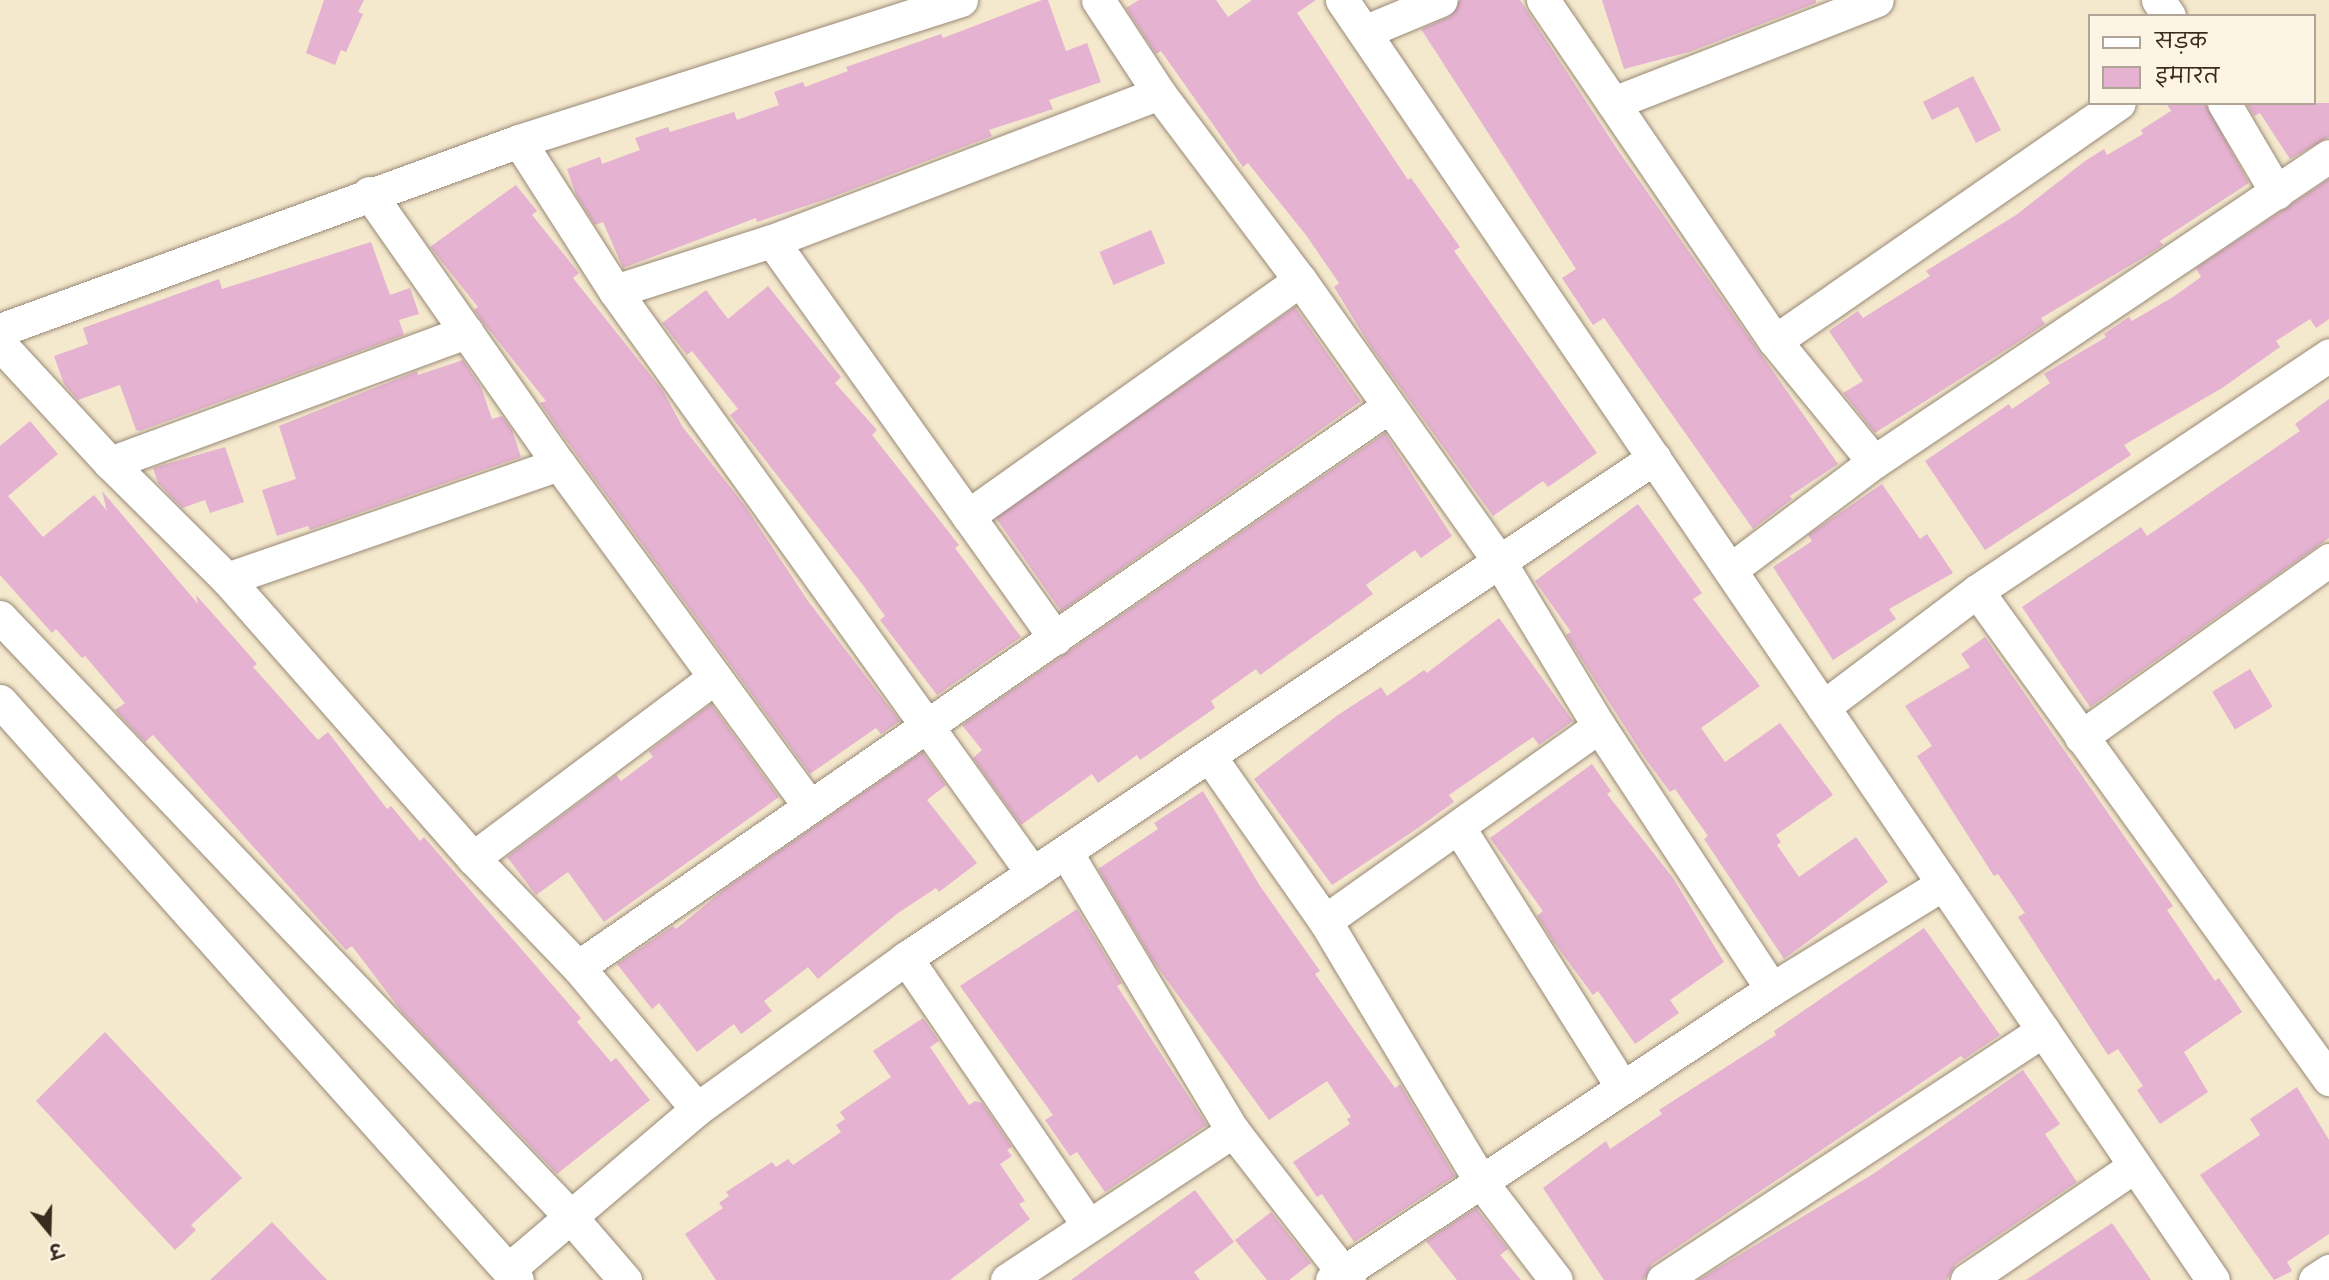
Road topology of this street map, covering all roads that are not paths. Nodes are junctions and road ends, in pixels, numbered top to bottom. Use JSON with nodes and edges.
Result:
{"nodes":[{"id":1,"x":961,"y":0,"type":"edge"},
{"id":2,"x":1098,"y":0,"type":"edge"},
{"id":3,"x":1342,"y":0,"type":"edge"},
{"id":4,"x":1441,"y":0,"type":"edge"},
{"id":5,"x":1543,"y":0,"type":"edge"},
{"id":6,"x":1877,"y":0,"type":"edge"},
{"id":7,"x":1364,"y":32,"type":"junction"},
{"id":8,"x":1159,"y":93,"type":"junction"},
{"id":9,"x":1613,"y":103,"type":"junction"},
{"id":10,"x":2116,"y":105,"type":"edge"},
{"id":11,"x":2225,"y":105,"type":"edge"},
{"id":12,"x":519,"y":141,"type":"junction"},
{"id":13,"x":2329,"y":156,"type":"edge"},
{"id":14,"x":369,"y":193,"type":"junction"},
{"id":15,"x":2277,"y":193,"type":"junction"},
{"id":16,"x":772,"y":241,"type":"junction"},
{"id":17,"x":1300,"y":280,"type":"junction"},
{"id":18,"x":615,"y":291,"type":"junction"},
{"id":19,"x":0,"y":330,"type":"edge"},
{"id":20,"x":467,"y":332,"type":"junction"},
{"id":21,"x":1775,"y":341,"type":"junction"},
{"id":22,"x":0,"y":344,"type":"edge"},
{"id":23,"x":2329,"y":355,"type":"edge"},
{"id":24,"x":1388,"y":407,"type":"junction"},
{"id":25,"x":1654,"y":458,"type":"junction"},
{"id":26,"x":1874,"y":462,"type":"junction"},
{"id":27,"x":110,"y":463,"type":"junction"},
{"id":28,"x":559,"y":464,"type":"junction"},
{"id":29,"x":968,"y":516,"type":"junction"},
{"id":30,"x":2329,"y":560,"type":"edge"},
{"id":31,"x":1499,"y":561,"type":"junction"},
{"id":32,"x":1730,"y":570,"type":"junction"},
{"id":33,"x":227,"y":579,"type":"junction"},
{"id":34,"x":1977,"y":592,"type":"junction"},
{"id":35,"x":0,"y":617,"type":"edge"},
{"id":36,"x":1055,"y":638,"type":"junction"},
{"id":37,"x":715,"y":677,"type":"junction"},
{"id":38,"x":0,"y":701,"type":"edge"},
{"id":39,"x":1823,"y":707,"type":"junction"},
{"id":40,"x":928,"y":724,"type":"junction"},
{"id":41,"x":1599,"y":726,"type":"junction"},
{"id":42,"x":2081,"y":737,"type":"junction"},
{"id":43,"x":1210,"y":757,"type":"junction"},
{"id":44,"x":809,"y":804,"type":"junction"},
{"id":45,"x":1459,"y":828,"type":"junction"},
{"id":46,"x":1067,"y":854,"type":"junction"},
{"id":47,"x":473,"y":858,"type":"junction"},
{"id":48,"x":1033,"y":874,"type":"junction"},
{"id":49,"x":1943,"y":884,"type":"junction"},
{"id":50,"x":1325,"y":921,"type":"junction"},
{"id":51,"x":906,"y":958,"type":"junction"},
{"id":52,"x":578,"y":967,"type":"junction"},
{"id":53,"x":1772,"y":989,"type":"junction"},
{"id":54,"x":2043,"y":1030,"type":"junction"},
{"id":55,"x":2326,"y":1067,"type":"edge"},
{"id":56,"x":1622,"y":1087,"type":"junction"},
{"id":57,"x":697,"y":1109,"type":"junction"},
{"id":58,"x":1233,"y":1131,"type":"junction"},
{"id":59,"x":2135,"y":1166,"type":"junction"},
{"id":60,"x":1481,"y":1182,"type":"junction"},
{"id":61,"x":569,"y":1215,"type":"junction"},
{"id":62,"x":1087,"y":1223,"type":"junction"},
{"id":63,"x":2329,"y":1271,"type":"edge"},
{"id":64,"x":512,"y":1275,"type":"edge"},
{"id":65,"x":1341,"y":1277,"type":"edge"},
{"id":66,"x":625,"y":1280,"type":"edge"},
{"id":67,"x":1007,"y":1280,"type":"edge"},
{"id":68,"x":1556,"y":1280,"type":"edge"},
{"id":69,"x":1663,"y":1280,"type":"edge"},
{"id":70,"x":1967,"y":1280,"type":"edge"},
{"id":71,"x":2213,"y":1280,"type":"edge"},
{"id":72,"x":2315,"y":1280,"type":"edge"}],
"edges":[{"from":1,"to":12,"type":"street"},
{"from":2,"to":8,"type":"street"},
{"from":3,"to":7,"type":"street"},
{"from":4,"to":7,"type":"street"},
{"from":5,"to":9,"type":"street"},
{"from":6,"to":9,"type":"street"},
{"from":7,"to":25,"type":"street"},
{"from":8,"to":16,"type":"street"},
{"from":8,"to":17,"type":"street"},
{"from":9,"to":21,"type":"street"},
{"from":10,"to":21,"type":"street"},
{"from":11,"to":15,"type":"street"},
{"from":12,"to":14,"type":"street"},
{"from":12,"to":18,"type":"street"},
{"from":13,"to":15,"type":"street"},
{"from":14,"to":19,"type":"street"},
{"from":14,"to":20,"type":"street"},
{"from":15,"to":26,"type":"street"},
{"from":16,"to":18,"type":"street"},
{"from":16,"to":29,"type":"street"},
{"from":17,"to":24,"type":"street"},
{"from":17,"to":29,"type":"street"},
{"from":18,"to":40,"type":"street"},
{"from":20,"to":27,"type":"street"},
{"from":20,"to":28,"type":"street"},
{"from":21,"to":26,"type":"street"},
{"from":22,"to":27,"type":"street"},
{"from":23,"to":34,"type":"street"},
{"from":24,"to":31,"type":"street"},
{"from":24,"to":36,"type":"street"},
{"from":25,"to":31,"type":"street"},
{"from":25,"to":32,"type":"street"},
{"from":26,"to":32,"type":"street"},
{"from":27,"to":33,"type":"street"},
{"from":28,"to":33,"type":"street"},
{"from":28,"to":37,"type":"street"},
{"from":29,"to":36,"type":"street"},
{"from":30,"to":42,"type":"street"},
{"from":31,"to":41,"type":"street"},
{"from":31,"to":43,"type":"street"},
{"from":32,"to":39,"type":"street"},
{"from":33,"to":47,"type":"street"},
{"from":34,"to":39,"type":"street"},
{"from":34,"to":42,"type":"street"},
{"from":35,"to":61,"type":"street"},
{"from":36,"to":40,"type":"street"},
{"from":37,"to":44,"type":"street"},
{"from":37,"to":47,"type":"street"},
{"from":38,"to":64,"type":"street"},
{"from":39,"to":49,"type":"street"},
{"from":40,"to":44,"type":"street"},
{"from":40,"to":48,"type":"street"},
{"from":41,"to":45,"type":"street"},
{"from":41,"to":53,"type":"street"},
{"from":42,"to":55,"type":"street"},
{"from":43,"to":46,"type":"street"},
{"from":43,"to":50,"type":"street"},
{"from":44,"to":52,"type":"street"},
{"from":45,"to":50,"type":"street"},
{"from":45,"to":56,"type":"street"},
{"from":46,"to":48,"type":"street"},
{"from":46,"to":58,"type":"street"},
{"from":47,"to":52,"type":"street"},
{"from":48,"to":51,"type":"street"},
{"from":49,"to":53,"type":"street"},
{"from":49,"to":54,"type":"street"},
{"from":50,"to":60,"type":"street"},
{"from":51,"to":57,"type":"street"},
{"from":51,"to":62,"type":"street"},
{"from":52,"to":57,"type":"street"},
{"from":53,"to":56,"type":"street"},
{"from":54,"to":59,"type":"street"},
{"from":54,"to":69,"type":"street"},
{"from":56,"to":60,"type":"street"},
{"from":57,"to":61,"type":"street"},
{"from":58,"to":62,"type":"street"},
{"from":58,"to":65,"type":"street"},
{"from":59,"to":70,"type":"street"},
{"from":59,"to":71,"type":"street"},
{"from":60,"to":65,"type":"street"},
{"from":60,"to":68,"type":"street"},
{"from":61,"to":64,"type":"street"},
{"from":61,"to":66,"type":"street"},
{"from":62,"to":67,"type":"street"},
{"from":63,"to":72,"type":"street"}]}
